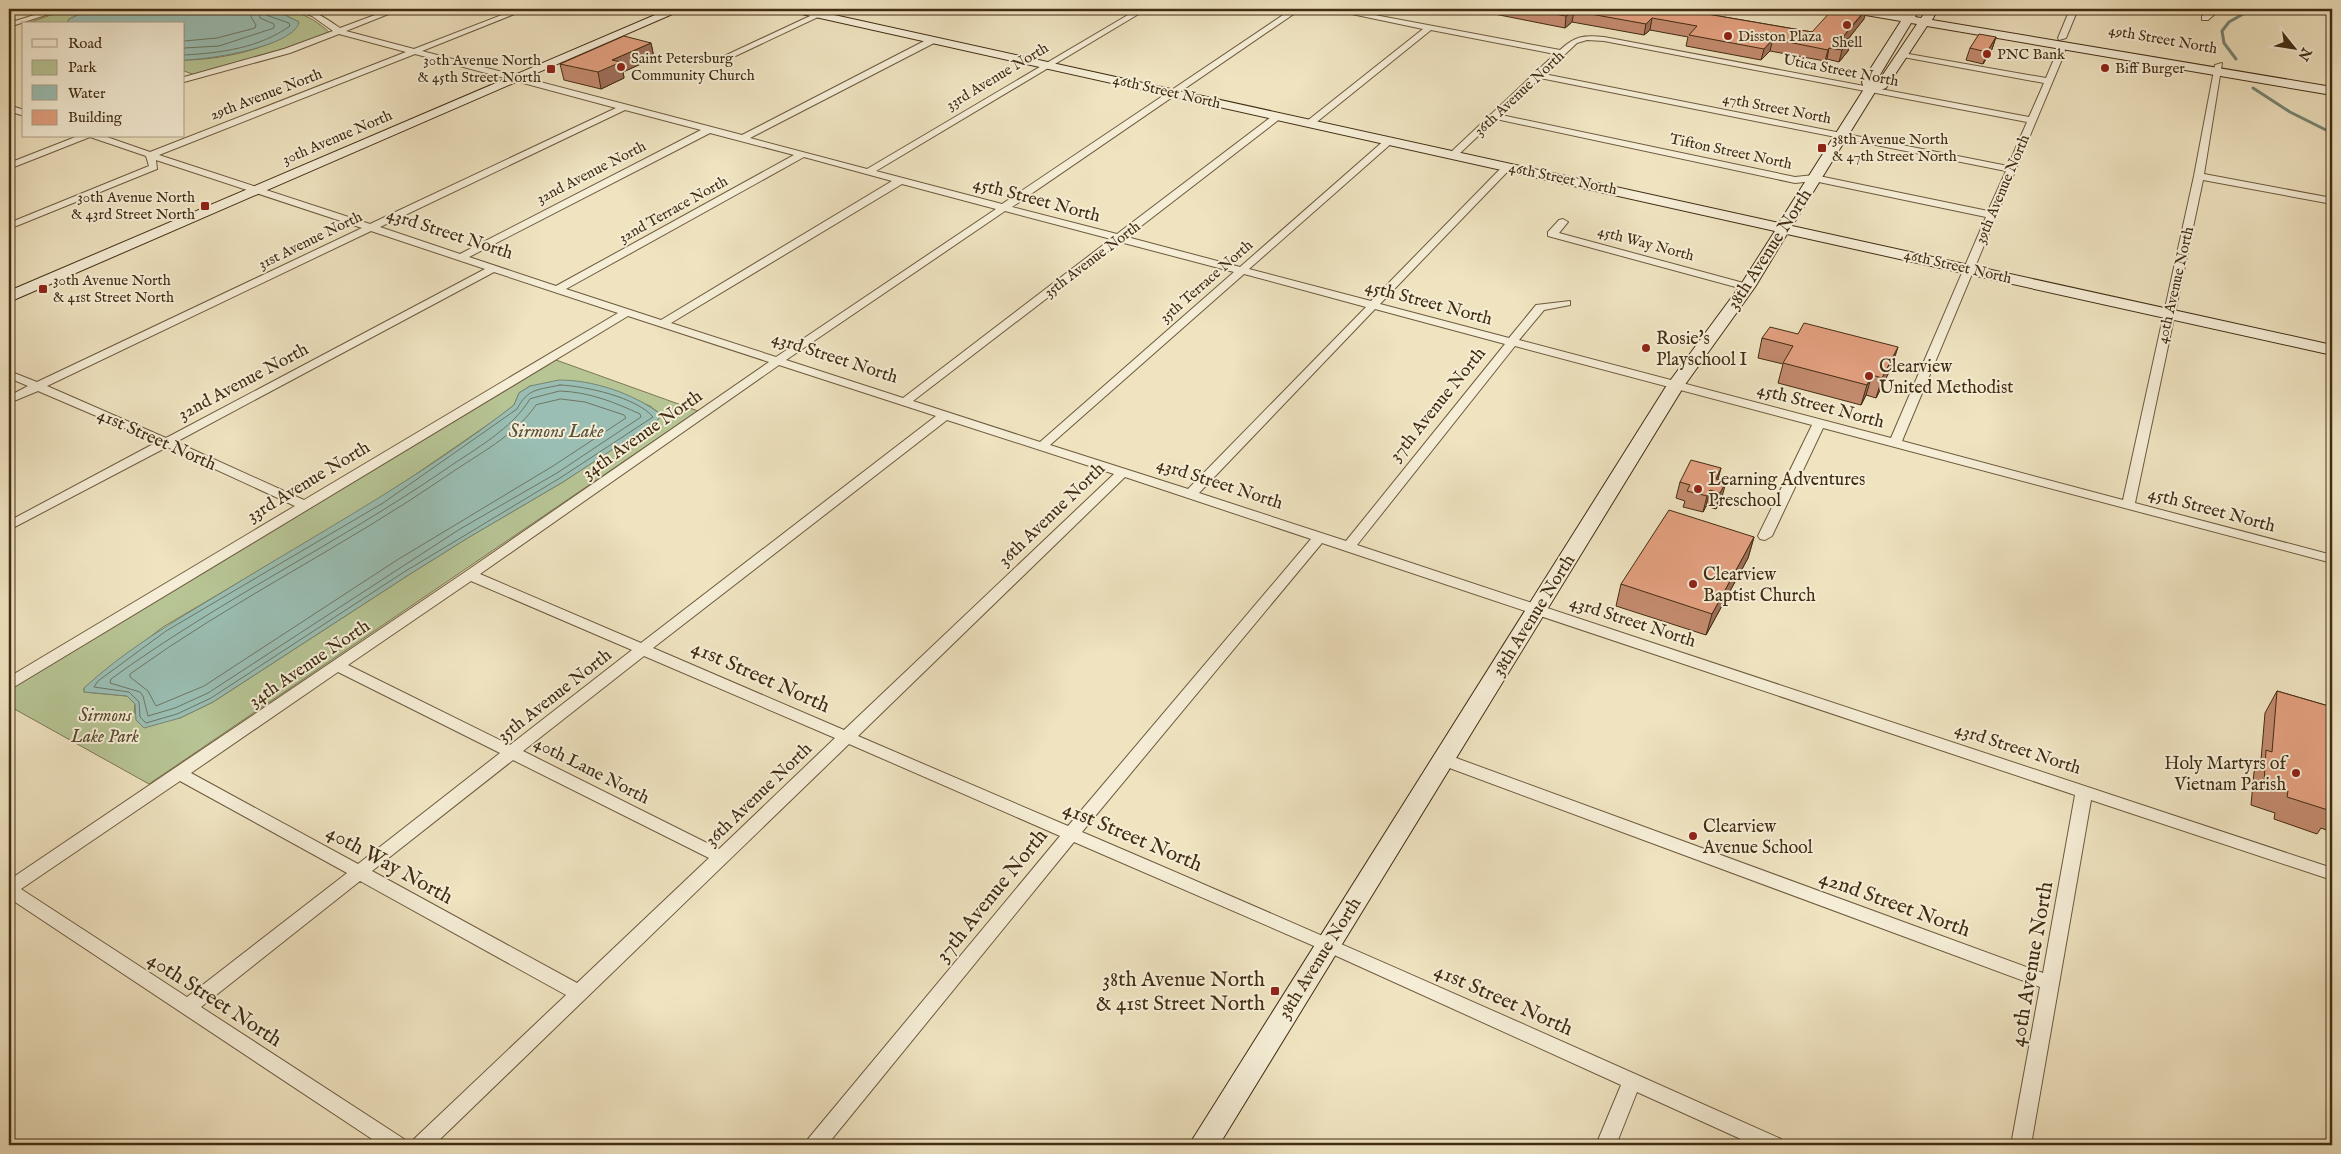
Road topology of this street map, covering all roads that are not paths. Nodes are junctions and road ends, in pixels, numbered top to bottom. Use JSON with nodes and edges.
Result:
{"nodes":[{"id":1,"x":60,"y":9,"type":"edge"},
{"id":2,"x":296,"y":9,"type":"edge"},
{"id":3,"x":397,"y":9,"type":"edge"},
{"id":4,"x":523,"y":9,"type":"edge"},
{"id":5,"x":678,"y":9,"type":"edge"},
{"id":6,"x":793,"y":9,"type":"edge"},
{"id":7,"x":1143,"y":9,"type":"edge"},
{"id":8,"x":1297,"y":9,"type":"edge"},
{"id":9,"x":1332,"y":9,"type":"edge"},
{"id":10,"x":1848,"y":9,"type":"edge"},
{"id":11,"x":1887,"y":9,"type":"edge"},
{"id":12,"x":2074,"y":9,"type":"edge"},
{"id":13,"x":2217,"y":9,"type":"edge"},
{"id":14,"x":825,"y":12,"type":"edge"},
{"id":15,"x":1911,"y":13,"type":"edge"},
{"id":16,"x":1929,"y":15,"type":"edge"},
{"id":17,"x":2205,"y":18,"type":"dead end"},
{"id":18,"x":10,"y":25,"type":"edge"},
{"id":19,"x":1430,"y":28,"type":"junction"},
{"id":20,"x":340,"y":32,"type":"junction"},
{"id":21,"x":1587,"y":38,"type":"joint"},
{"id":22,"x":933,"y":40,"type":"junction"},
{"id":23,"x":2062,"y":42,"type":"junction"},
{"id":24,"x":415,"y":52,"type":"junction"},
{"id":25,"x":1562,"y":52,"type":"junction"},
{"id":26,"x":1903,"y":55,"type":"junction"},
{"id":27,"x":724,"y":58,"type":"dead end"},
{"id":28,"x":1048,"y":64,"type":"junction"},
{"id":29,"x":2219,"y":68,"type":"junction"},
{"id":30,"x":1538,"y":75,"type":"junction"},
{"id":31,"x":186,"y":78,"type":"edge"},
{"id":32,"x":517,"y":78,"type":"junction"},
{"id":33,"x":2048,"y":81,"type":"junction"},
{"id":34,"x":2332,"y":84,"type":"edge"},
{"id":35,"x":1870,"y":89,"type":"junction"},
{"id":36,"x":2332,"y":91,"type":"edge"},
{"id":37,"x":1174,"y":93,"type":"junction"},
{"id":38,"x":624,"y":107,"type":"junction"},
{"id":39,"x":1278,"y":116,"type":"junction"},
{"id":40,"x":1494,"y":116,"type":"junction"},
{"id":41,"x":2031,"y":120,"type":"junction"},
{"id":42,"x":1310,"y":123,"type":"junction"},
{"id":43,"x":709,"y":130,"type":"junction"},
{"id":44,"x":1841,"y":135,"type":"junction"},
{"id":45,"x":745,"y":137,"type":"junction"},
{"id":46,"x":82,"y":138,"type":"edge"},
{"id":47,"x":100,"y":138,"type":"edge"},
{"id":48,"x":1390,"y":140,"type":"junction"},
{"id":49,"x":803,"y":154,"type":"junction"},
{"id":50,"x":1454,"y":154,"type":"junction"},
{"id":51,"x":150,"y":155,"type":"junction"},
{"id":52,"x":9,"y":166,"type":"edge"},
{"id":53,"x":1508,"y":166,"type":"junction"},
{"id":54,"x":2011,"y":169,"type":"junction"},
{"id":55,"x":868,"y":172,"type":"junction"},
{"id":56,"x":2199,"y":176,"type":"junction"},
{"id":57,"x":1814,"y":178,"type":"junction"},
{"id":58,"x":899,"y":181,"type":"junction"},
{"id":59,"x":255,"y":190,"type":"junction"},
{"id":60,"x":2332,"y":201,"type":"edge"},
{"id":61,"x":1002,"y":208,"type":"junction"},
{"id":62,"x":1992,"y":215,"type":"junction"},
{"id":63,"x":1563,"y":222,"type":"dead end"},
{"id":64,"x":9,"y":226,"type":"edge"},
{"id":65,"x":1784,"y":227,"type":"junction"},
{"id":66,"x":370,"y":228,"type":"junction"},
{"id":67,"x":1118,"y":239,"type":"junction"},
{"id":68,"x":461,"y":257,"type":"junction"},
{"id":69,"x":494,"y":268,"type":"junction"},
{"id":70,"x":1968,"y":268,"type":"junction"},
{"id":71,"x":1241,"y":271,"type":"junction"},
{"id":72,"x":1747,"y":287,"type":"junction"},
{"id":73,"x":558,"y":289,"type":"junction"},
{"id":74,"x":9,"y":297,"type":"edge"},
{"id":75,"x":1566,"y":302,"type":"dead end"},
{"id":76,"x":1374,"y":305,"type":"junction"},
{"id":77,"x":628,"y":312,"type":"junction"},
{"id":78,"x":2168,"y":313,"type":"junction"},
{"id":79,"x":662,"y":324,"type":"junction"},
{"id":80,"x":1512,"y":342,"type":"junction"},
{"id":81,"x":2332,"y":350,"type":"edge"},
{"id":82,"x":779,"y":360,"type":"junction"},
{"id":83,"x":9,"y":374,"type":"edge"},
{"id":84,"x":1676,"y":385,"type":"junction"},
{"id":85,"x":37,"y":387,"type":"junction"},
{"id":86,"x":9,"y":400,"type":"edge"},
{"id":87,"x":906,"y":401,"type":"junction"},
{"id":88,"x":946,"y":414,"type":"junction"},
{"id":89,"x":1819,"y":422,"type":"junction"},
{"id":90,"x":166,"y":442,"type":"junction"},
{"id":91,"x":1895,"y":443,"type":"junction"},
{"id":92,"x":1042,"y":446,"type":"junction"},
{"id":93,"x":1123,"y":472,"type":"junction"},
{"id":94,"x":1190,"y":494,"type":"junction"},
{"id":95,"x":304,"y":505,"type":"junction"},
{"id":96,"x":2128,"y":505,"type":"junction"},
{"id":97,"x":9,"y":526,"type":"edge"},
{"id":98,"x":1765,"y":536,"type":"dead end"},
{"id":99,"x":1320,"y":538,"type":"junction"},
{"id":100,"x":1349,"y":546,"type":"junction"},
{"id":101,"x":2332,"y":559,"type":"edge"},
{"id":102,"x":470,"y":575,"type":"junction"},
{"id":103,"x":1537,"y":610,"type":"junction"},
{"id":104,"x":643,"y":649,"type":"junction"},
{"id":105,"x":337,"y":665,"type":"junction"},
{"id":106,"x":9,"y":683,"type":"edge"},
{"id":107,"x":846,"y":737,"type":"junction"},
{"id":108,"x":511,"y":752,"type":"junction"},
{"id":109,"x":1442,"y":759,"type":"junction"},
{"id":110,"x":179,"y":773,"type":"junction"},
{"id":111,"x":2084,"y":791,"type":"junction"},
{"id":112,"x":1071,"y":834,"type":"junction"},
{"id":113,"x":721,"y":857,"type":"junction"},
{"id":114,"x":359,"y":872,"type":"junction"},
{"id":115,"x":2332,"y":874,"type":"edge"},
{"id":116,"x":9,"y":890,"type":"edge"},
{"id":117,"x":1327,"y":944,"type":"junction"},
{"id":118,"x":2051,"y":984,"type":"junction"},
{"id":119,"x":579,"y":994,"type":"junction"},
{"id":120,"x":188,"y":1007,"type":"junction"},
{"id":121,"x":1632,"y":1081,"type":"junction"},
{"id":122,"x":396,"y":1145,"type":"edge"},
{"id":123,"x":421,"y":1145,"type":"edge"},
{"id":124,"x":815,"y":1145,"type":"edge"},
{"id":125,"x":1203,"y":1145,"type":"edge"},
{"id":126,"x":1606,"y":1145,"type":"edge"},
{"id":127,"x":1774,"y":1145,"type":"edge"},
{"id":128,"x":2021,"y":1145,"type":"edge"}],
"edges":[{"from":1,"to":18,"type":"street"},
{"from":2,"to":20,"type":"street"},
{"from":3,"to":20,"type":"street"},
{"from":4,"to":24,"type":"street","name":"29th Avenue North"},
{"from":5,"to":32,"type":"main road","name":"30th Avenue North"},
{"from":6,"to":14,"type":"main road","name":"46th Street North"},
{"from":7,"to":28,"type":"street","name":"33rd Avenue North"},
{"from":8,"to":37,"type":"street","name":"34th Avenue North"},
{"from":9,"to":19,"type":"street"},
{"from":10,"to":15,"type":"main road"},
{"from":11,"to":15,"type":"main road"},
{"from":12,"to":23,"type":"street","name":"39th Avenue North"},
{"from":13,"to":17,"type":"street"},
{"from":14,"to":22,"type":"main road","name":"46th Street North"},
{"from":14,"to":27,"type":"street"},
{"from":15,"to":16,"type":"main road","name":"49th Street North"},
{"from":15,"to":35,"type":"main road","name":"38th Avenue North"},
{"from":16,"to":23,"type":"main road","name":"49th Street North"},
{"from":16,"to":26,"type":"main road","name":"38th Avenue North"},
{"from":19,"to":25,"type":"street"},
{"from":19,"to":42,"type":"street"},
{"from":20,"to":24,"type":"street","name":"45th Street North"},
{"from":20,"to":31,"type":"street"},
{"from":21,"to":25,"type":"street","name":"36th Avenue North"},
{"from":21,"to":35,"type":"street","name":"Utica Street North"},
{"from":22,"to":28,"type":"main road","name":"46th Street North"},
{"from":22,"to":45,"type":"street"},
{"from":23,"to":29,"type":"main road","name":"49th Street North"},
{"from":23,"to":33,"type":"street","name":"39th Avenue North"},
{"from":24,"to":32,"type":"street","name":"45th Street North"},
{"from":24,"to":51,"type":"street","name":"29th Avenue North"},
{"from":25,"to":30,"type":"street","name":"36th Avenue North"},
{"from":26,"to":33,"type":"street"},
{"from":26,"to":35,"type":"main road","name":"38th Avenue North"},
{"from":28,"to":37,"type":"main road","name":"46th Street North"},
{"from":28,"to":55,"type":"street","name":"33rd Avenue North"},
{"from":29,"to":34,"type":"main road","name":"49th Street North"},
{"from":29,"to":36,"type":"main road","name":"49th Street North"},
{"from":29,"to":56,"type":"street","name":"40th Avenue North"},
{"from":30,"to":40,"type":"street","name":"36th Avenue North"},
{"from":30,"to":44,"type":"street","name":"47th Street North"},
{"from":32,"to":38,"type":"street","name":"45th Street North"},
{"from":32,"to":59,"type":"main road","name":"30th Avenue North"},
{"from":33,"to":41,"type":"street","name":"39th Avenue North"},
{"from":35,"to":41,"type":"street","name":"Utica Street North"},
{"from":35,"to":44,"type":"main road","name":"38th Avenue North"},
{"from":37,"to":39,"type":"main road","name":"46th Street North"},
{"from":37,"to":61,"type":"street","name":"34th Avenue North"},
{"from":38,"to":43,"type":"street","name":"45th Street North"},
{"from":38,"to":66,"type":"street","name":"31st Avenue North"},
{"from":39,"to":42,"type":"main road","name":"46th Street North"},
{"from":39,"to":67,"type":"street","name":"35th Avenue North"},
{"from":40,"to":50,"type":"street","name":"36th Avenue North"},
{"from":40,"to":57,"type":"street","name":"Tifton Street North"},
{"from":41,"to":54,"type":"street","name":"39th Avenue North"},
{"from":42,"to":48,"type":"main road","name":"46th Street North"},
{"from":43,"to":45,"type":"street","name":"45th Street North"},
{"from":43,"to":68,"type":"street","name":"32nd Avenue North"},
{"from":44,"to":54,"type":"street","name":"47th Street North"},
{"from":44,"to":57,"type":"main road","name":"38th Avenue North"},
{"from":45,"to":49,"type":"street","name":"45th Street North"},
{"from":46,"to":52,"type":"street"},
{"from":47,"to":51,"type":"street","name":"43rd Street North"},
{"from":48,"to":50,"type":"main road","name":"46th Street North"},
{"from":48,"to":71,"type":"street","name":"35th Terrace North"},
{"from":49,"to":55,"type":"street","name":"45th Street North"},
{"from":49,"to":73,"type":"street","name":"32nd Terrace North"},
{"from":50,"to":53,"type":"main road","name":"46th Street North"},
{"from":51,"to":59,"type":"street","name":"43rd Street North"},
{"from":51,"to":64,"type":"street"},
{"from":53,"to":65,"type":"main road","name":"46th Street North"},
{"from":53,"to":76,"type":"street"},
{"from":54,"to":62,"type":"street","name":"39th Avenue North"},
{"from":55,"to":58,"type":"street","name":"45th Street North"},
{"from":56,"to":60,"type":"street"},
{"from":56,"to":78,"type":"street","name":"40th Avenue North"},
{"from":57,"to":62,"type":"street","name":"Tifton Street North"},
{"from":57,"to":65,"type":"main road","name":"38th Avenue North"},
{"from":58,"to":61,"type":"street","name":"45th Street North"},
{"from":58,"to":79,"type":"street"},
{"from":59,"to":66,"type":"street","name":"43rd Street North"},
{"from":59,"to":74,"type":"main road","name":"30th Avenue North"},
{"from":61,"to":67,"type":"street","name":"45th Street North"},
{"from":61,"to":82,"type":"street","name":"34th Avenue North"},
{"from":62,"to":70,"type":"street","name":"39th Avenue North"},
{"from":63,"to":72,"type":"street","name":"45th Way North"},
{"from":65,"to":70,"type":"main road","name":"46th Street North"},
{"from":65,"to":72,"type":"main road","name":"38th Avenue North"},
{"from":66,"to":68,"type":"street","name":"43rd Street North"},
{"from":66,"to":85,"type":"street","name":"31st Avenue North"},
{"from":67,"to":71,"type":"street","name":"45th Street North"},
{"from":67,"to":87,"type":"street","name":"35th Avenue North"},
{"from":68,"to":69,"type":"street","name":"43rd Street North"},
{"from":69,"to":73,"type":"street","name":"43rd Street North"},
{"from":69,"to":90,"type":"street","name":"32nd Avenue North"},
{"from":70,"to":78,"type":"main road","name":"46th Street North"},
{"from":70,"to":91,"type":"street","name":"39th Avenue North"},
{"from":71,"to":76,"type":"street","name":"45th Street North"},
{"from":71,"to":92,"type":"street","name":"35th Terrace North"},
{"from":72,"to":84,"type":"main road","name":"38th Avenue North"},
{"from":73,"to":77,"type":"street","name":"43rd Street North"},
{"from":75,"to":80,"type":"street","name":"37th Avenue North"},
{"from":76,"to":80,"type":"street","name":"45th Street North"},
{"from":76,"to":94,"type":"street"},
{"from":77,"to":79,"type":"street","name":"43rd Street North"},
{"from":77,"to":95,"type":"street","name":"33rd Avenue North"},
{"from":78,"to":81,"type":"main road","name":"46th Street North"},
{"from":78,"to":96,"type":"street","name":"40th Avenue North"},
{"from":79,"to":82,"type":"street","name":"43rd Street North"},
{"from":80,"to":84,"type":"street","name":"45th Street North"},
{"from":80,"to":100,"type":"street","name":"37th Avenue North"},
{"from":82,"to":87,"type":"street","name":"43rd Street North"},
{"from":82,"to":102,"type":"street","name":"34th Avenue North"},
{"from":83,"to":85,"type":"street","name":"41st Street North"},
{"from":84,"to":89,"type":"street","name":"45th Street North"},
{"from":84,"to":103,"type":"main road","name":"38th Avenue North"},
{"from":85,"to":86,"type":"street","name":"31st Avenue North"},
{"from":85,"to":90,"type":"street","name":"41st Street North"},
{"from":87,"to":88,"type":"street","name":"43rd Street North"},
{"from":88,"to":92,"type":"street","name":"43rd Street North"},
{"from":88,"to":104,"type":"street","name":"35th Avenue North"},
{"from":89,"to":91,"type":"street","name":"45th Street North"},
{"from":89,"to":98,"type":"street"},
{"from":90,"to":95,"type":"street","name":"41st Street North"},
{"from":90,"to":97,"type":"street","name":"32nd Avenue North"},
{"from":91,"to":96,"type":"street","name":"45th Street North"},
{"from":92,"to":93,"type":"street","name":"43rd Street North"},
{"from":93,"to":94,"type":"street","name":"43rd Street North"},
{"from":93,"to":107,"type":"street","name":"36th Avenue North"},
{"from":94,"to":99,"type":"street","name":"43rd Street North"},
{"from":95,"to":106,"type":"street","name":"33rd Avenue North"},
{"from":96,"to":101,"type":"street","name":"45th Street North"},
{"from":99,"to":100,"type":"street","name":"43rd Street North"},
{"from":99,"to":112,"type":"street","name":"37th Avenue North"},
{"from":100,"to":103,"type":"street","name":"43rd Street North"},
{"from":102,"to":104,"type":"street","name":"41st Street North"},
{"from":102,"to":105,"type":"street","name":"34th Avenue North"},
{"from":103,"to":109,"type":"main road","name":"38th Avenue North"},
{"from":103,"to":111,"type":"street","name":"43rd Street North"},
{"from":104,"to":107,"type":"street","name":"41st Street North"},
{"from":104,"to":108,"type":"street","name":"35th Avenue North"},
{"from":105,"to":108,"type":"street","name":"40th Lane North"},
{"from":105,"to":110,"type":"street","name":"34th Avenue North"},
{"from":107,"to":112,"type":"street","name":"41st Street North"},
{"from":107,"to":113,"type":"street","name":"36th Avenue North"},
{"from":108,"to":113,"type":"street","name":"40th Lane North"},
{"from":108,"to":114,"type":"street","name":"35th Avenue North"},
{"from":109,"to":117,"type":"main road","name":"38th Avenue North"},
{"from":109,"to":118,"type":"street","name":"42nd Street North"},
{"from":110,"to":114,"type":"street","name":"40th Way North"},
{"from":110,"to":116,"type":"street","name":"34th Avenue North"},
{"from":111,"to":115,"type":"street","name":"43rd Street North"},
{"from":111,"to":118,"type":"street","name":"40th Avenue North"},
{"from":112,"to":117,"type":"street","name":"41st Street North"},
{"from":112,"to":124,"type":"street","name":"37th Avenue North"},
{"from":113,"to":119,"type":"street","name":"36th Avenue North"},
{"from":114,"to":119,"type":"street","name":"40th Way North"},
{"from":114,"to":120,"type":"street","name":"35th Avenue North"},
{"from":116,"to":120,"type":"street","name":"40th Street North"},
{"from":117,"to":121,"type":"street","name":"41st Street North"},
{"from":117,"to":125,"type":"main road","name":"38th Avenue North"},
{"from":118,"to":128,"type":"street","name":"40th Avenue North"},
{"from":119,"to":123,"type":"street","name":"36th Avenue North"},
{"from":120,"to":122,"type":"street","name":"40th Street North"},
{"from":121,"to":126,"type":"street"},
{"from":121,"to":127,"type":"street","name":"41st Street North"}]}
